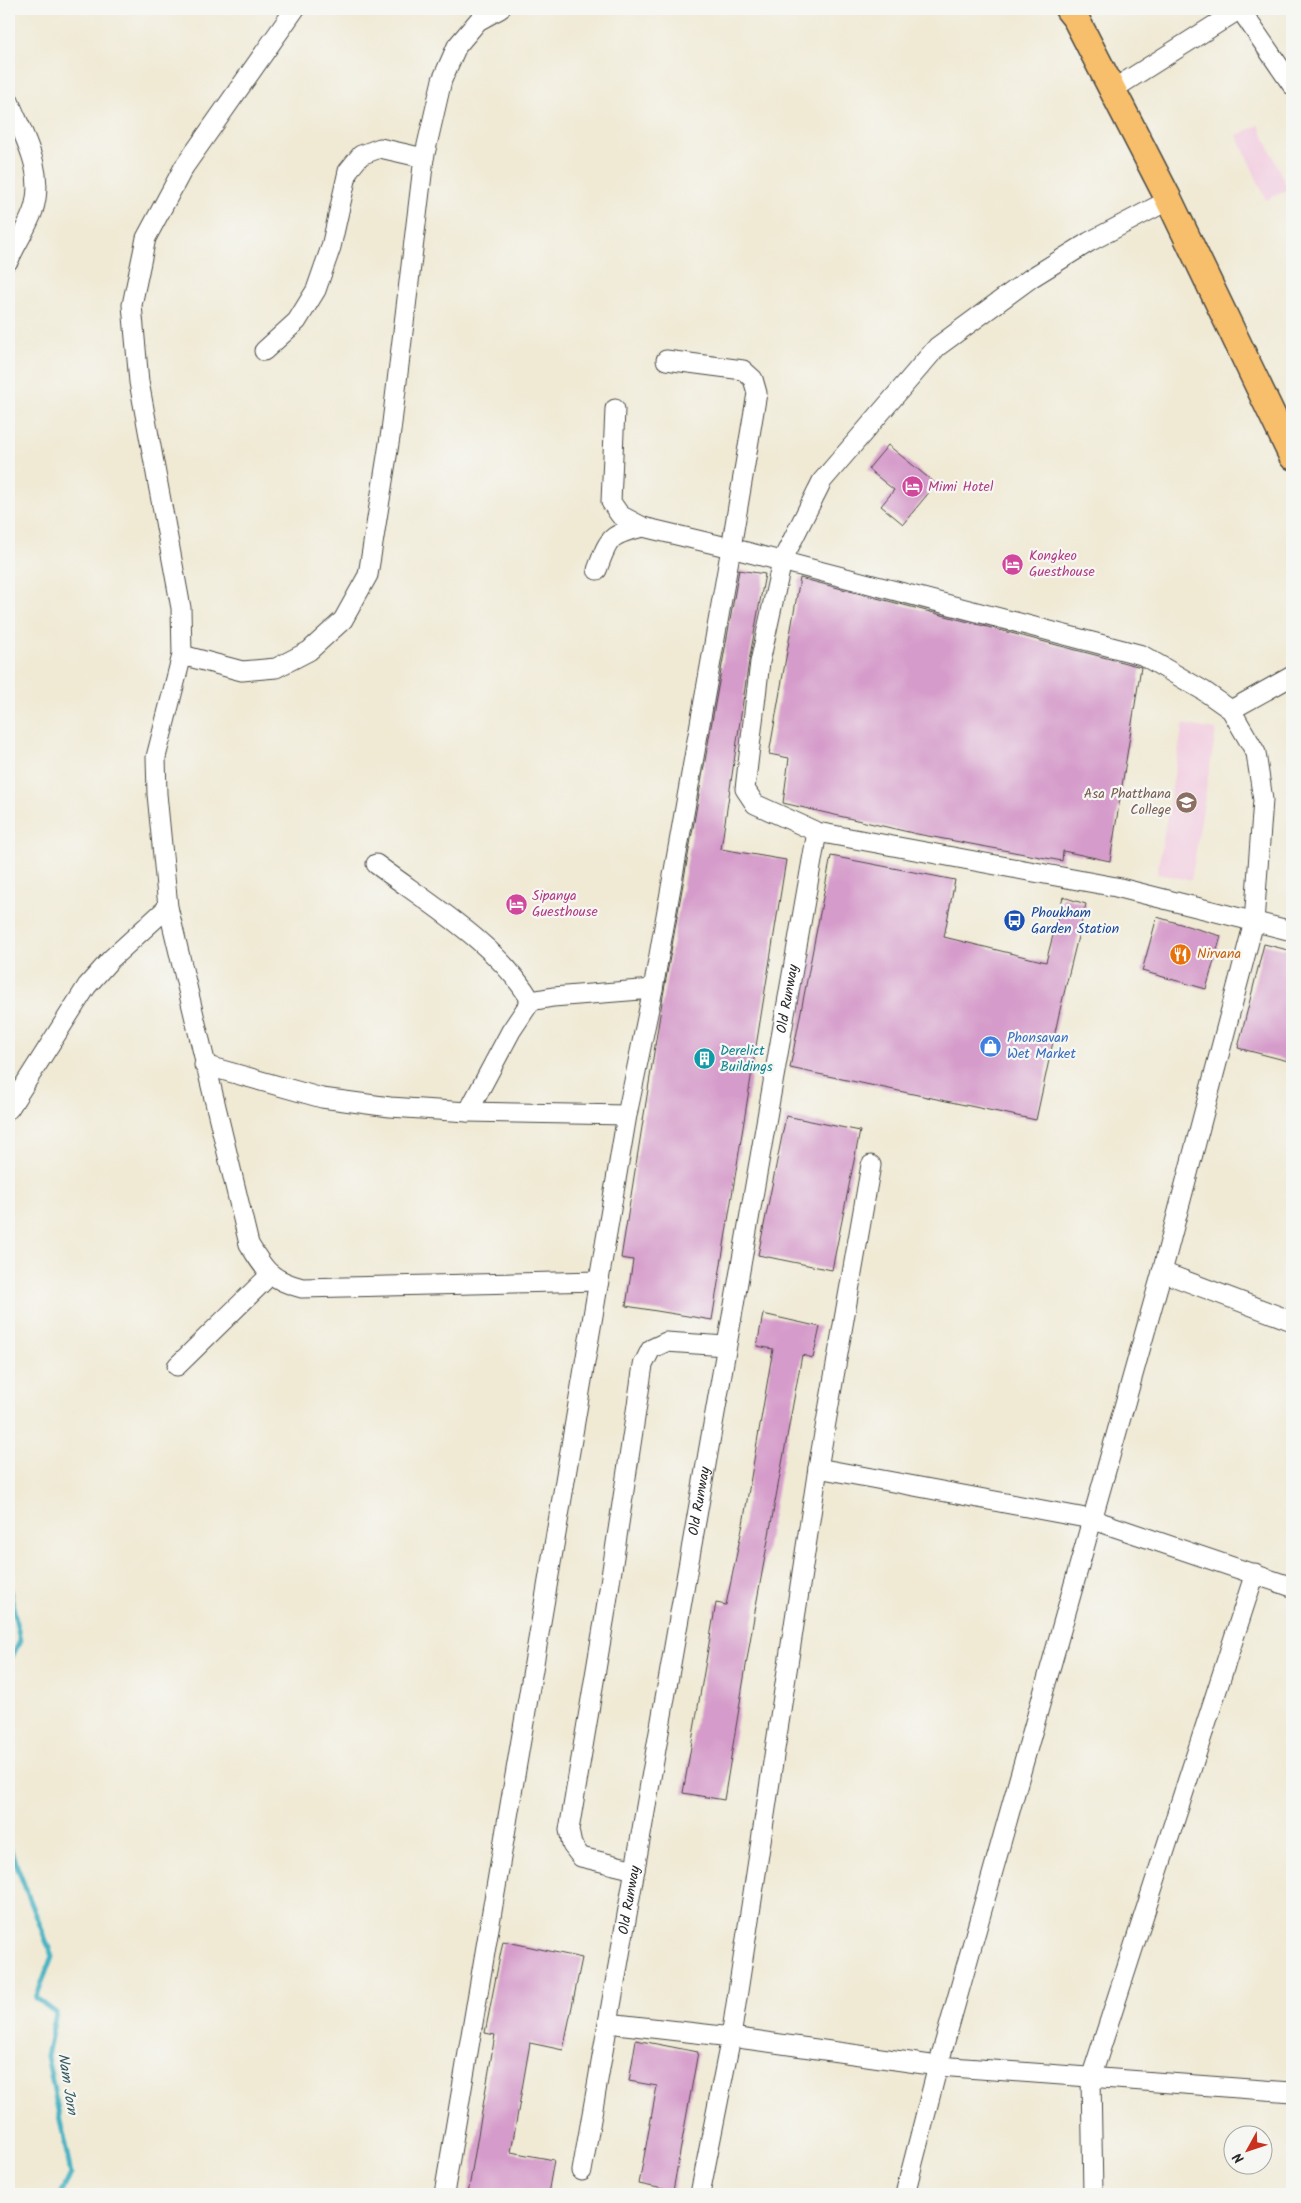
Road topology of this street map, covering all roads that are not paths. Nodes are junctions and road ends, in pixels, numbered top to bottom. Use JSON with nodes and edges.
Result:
{"nodes":[{"id":1,"x":295,"y":9,"type":"edge"},
{"id":2,"x":500,"y":9,"type":"edge"},
{"id":3,"x":1240,"y":9,"type":"edge"},
{"id":4,"x":1072,"y":12,"type":"edge"},
{"id":5,"x":1292,"y":85,"type":"edge"},
{"id":6,"x":1112,"y":90,"type":"junction"},
{"id":7,"x":9,"y":101,"type":"edge"},
{"id":8,"x":424,"y":158,"type":"junction"},
{"id":9,"x":1169,"y":200,"type":"junction"},
{"id":10,"x":9,"y":260,"type":"edge"},
{"id":11,"x":264,"y":350,"type":"dead end"},
{"id":12,"x":666,"y":360,"type":"dead end"},
{"id":13,"x":614,"y":409,"type":"dead end"},
{"id":14,"x":1292,"y":456,"type":"edge"},
{"id":15,"x":643,"y":527,"type":"junction"},
{"id":16,"x":731,"y":548,"type":"junction"},
{"id":17,"x":782,"y":561,"type":"junction"},
{"id":18,"x":597,"y":570,"type":"dead end"},
{"id":19,"x":182,"y":655,"type":"junction"},
{"id":20,"x":1292,"y":676,"type":"edge"},
{"id":21,"x":1231,"y":710,"type":"junction"},
{"id":22,"x":816,"y":832,"type":"junction"},
{"id":23,"x":376,"y":864,"type":"dead end"},
{"id":24,"x":168,"y":907,"type":"junction"},
{"id":25,"x":1254,"y":922,"type":"junction"},
{"id":26,"x":1292,"y":931,"type":"edge"},
{"id":27,"x":653,"y":989,"type":"junction"},
{"id":28,"x":531,"y":1002,"type":"junction"},
{"id":29,"x":204,"y":1065,"type":"junction"},
{"id":30,"x":9,"y":1109,"type":"edge"},
{"id":31,"x":468,"y":1112,"type":"junction"},
{"id":32,"x":627,"y":1115,"type":"junction"},
{"id":33,"x":871,"y":1165,"type":"dead end"},
{"id":34,"x":1162,"y":1272,"type":"junction"},
{"id":35,"x":270,"y":1275,"type":"junction"},
{"id":36,"x":599,"y":1281,"type":"junction"},
{"id":37,"x":1292,"y":1321,"type":"edge"},
{"id":38,"x":726,"y":1346,"type":"junction"},
{"id":39,"x":177,"y":1366,"type":"dead end"},
{"id":40,"x":818,"y":1468,"type":"junction"},
{"id":41,"x":1091,"y":1519,"type":"junction"},
{"id":42,"x":1255,"y":1573,"type":"junction"},
{"id":43,"x":1292,"y":1587,"type":"edge"},
{"id":44,"x":635,"y":1870,"type":"junction"},
{"id":45,"x":608,"y":2023,"type":"junction"},
{"id":46,"x":731,"y":2037,"type":"junction"},
{"id":47,"x":938,"y":2066,"type":"junction"},
{"id":48,"x":1091,"y":2078,"type":"junction"},
{"id":49,"x":1292,"y":2092,"type":"edge"},
{"id":50,"x":582,"y":2171,"type":"dead end"},
{"id":51,"x":444,"y":2194,"type":"edge"},
{"id":52,"x":700,"y":2194,"type":"edge"},
{"id":53,"x":905,"y":2194,"type":"edge"},
{"id":54,"x":1093,"y":2194,"type":"edge"}],
"edges":[{"from":1,"to":19,"type":"street"},
{"from":2,"to":8,"type":"street"},
{"from":3,"to":5,"type":"street"},
{"from":3,"to":6,"type":"street"},
{"from":4,"to":6,"type":"highway"},
{"from":6,"to":9,"type":"highway"},
{"from":7,"to":10,"type":"street"},
{"from":8,"to":11,"type":"street"},
{"from":8,"to":19,"type":"street"},
{"from":9,"to":14,"type":"highway"},
{"from":9,"to":17,"type":"street"},
{"from":12,"to":16,"type":"street"},
{"from":13,"to":15,"type":"street"},
{"from":15,"to":16,"type":"street"},
{"from":15,"to":18,"type":"street"},
{"from":16,"to":17,"type":"street"},
{"from":16,"to":27,"type":"street"},
{"from":17,"to":21,"type":"street"},
{"from":17,"to":22,"type":"street"},
{"from":19,"to":24,"type":"street"},
{"from":20,"to":21,"type":"street"},
{"from":21,"to":25,"type":"street"},
{"from":22,"to":25,"type":"street"},
{"from":22,"to":38,"type":"street","name":"Old Runway"},
{"from":23,"to":28,"type":"street"},
{"from":24,"to":29,"type":"street"},
{"from":24,"to":30,"type":"street"},
{"from":25,"to":26,"type":"street"},
{"from":25,"to":34,"type":"street"},
{"from":27,"to":28,"type":"street"},
{"from":27,"to":32,"type":"street"},
{"from":28,"to":31,"type":"street"},
{"from":29,"to":31,"type":"street"},
{"from":29,"to":35,"type":"street"},
{"from":31,"to":32,"type":"street"},
{"from":32,"to":36,"type":"street"},
{"from":33,"to":40,"type":"street"},
{"from":34,"to":37,"type":"street"},
{"from":34,"to":41,"type":"street"},
{"from":35,"to":36,"type":"street"},
{"from":35,"to":39,"type":"street"},
{"from":36,"to":51,"type":"street"},
{"from":38,"to":44,"type":"street","name":"Old Runway"},
{"from":38,"to":44,"type":"street"},
{"from":40,"to":41,"type":"street"},
{"from":40,"to":46,"type":"street"},
{"from":41,"to":42,"type":"street"},
{"from":41,"to":47,"type":"street"},
{"from":42,"to":43,"type":"street"},
{"from":42,"to":48,"type":"street"},
{"from":44,"to":45,"type":"street","name":"Old Runway"},
{"from":45,"to":46,"type":"street"},
{"from":45,"to":50,"type":"street","name":"Old Runway"},
{"from":46,"to":47,"type":"street"},
{"from":46,"to":52,"type":"street"},
{"from":47,"to":48,"type":"street"},
{"from":47,"to":53,"type":"street"},
{"from":48,"to":49,"type":"street"},
{"from":48,"to":54,"type":"street"}]}
